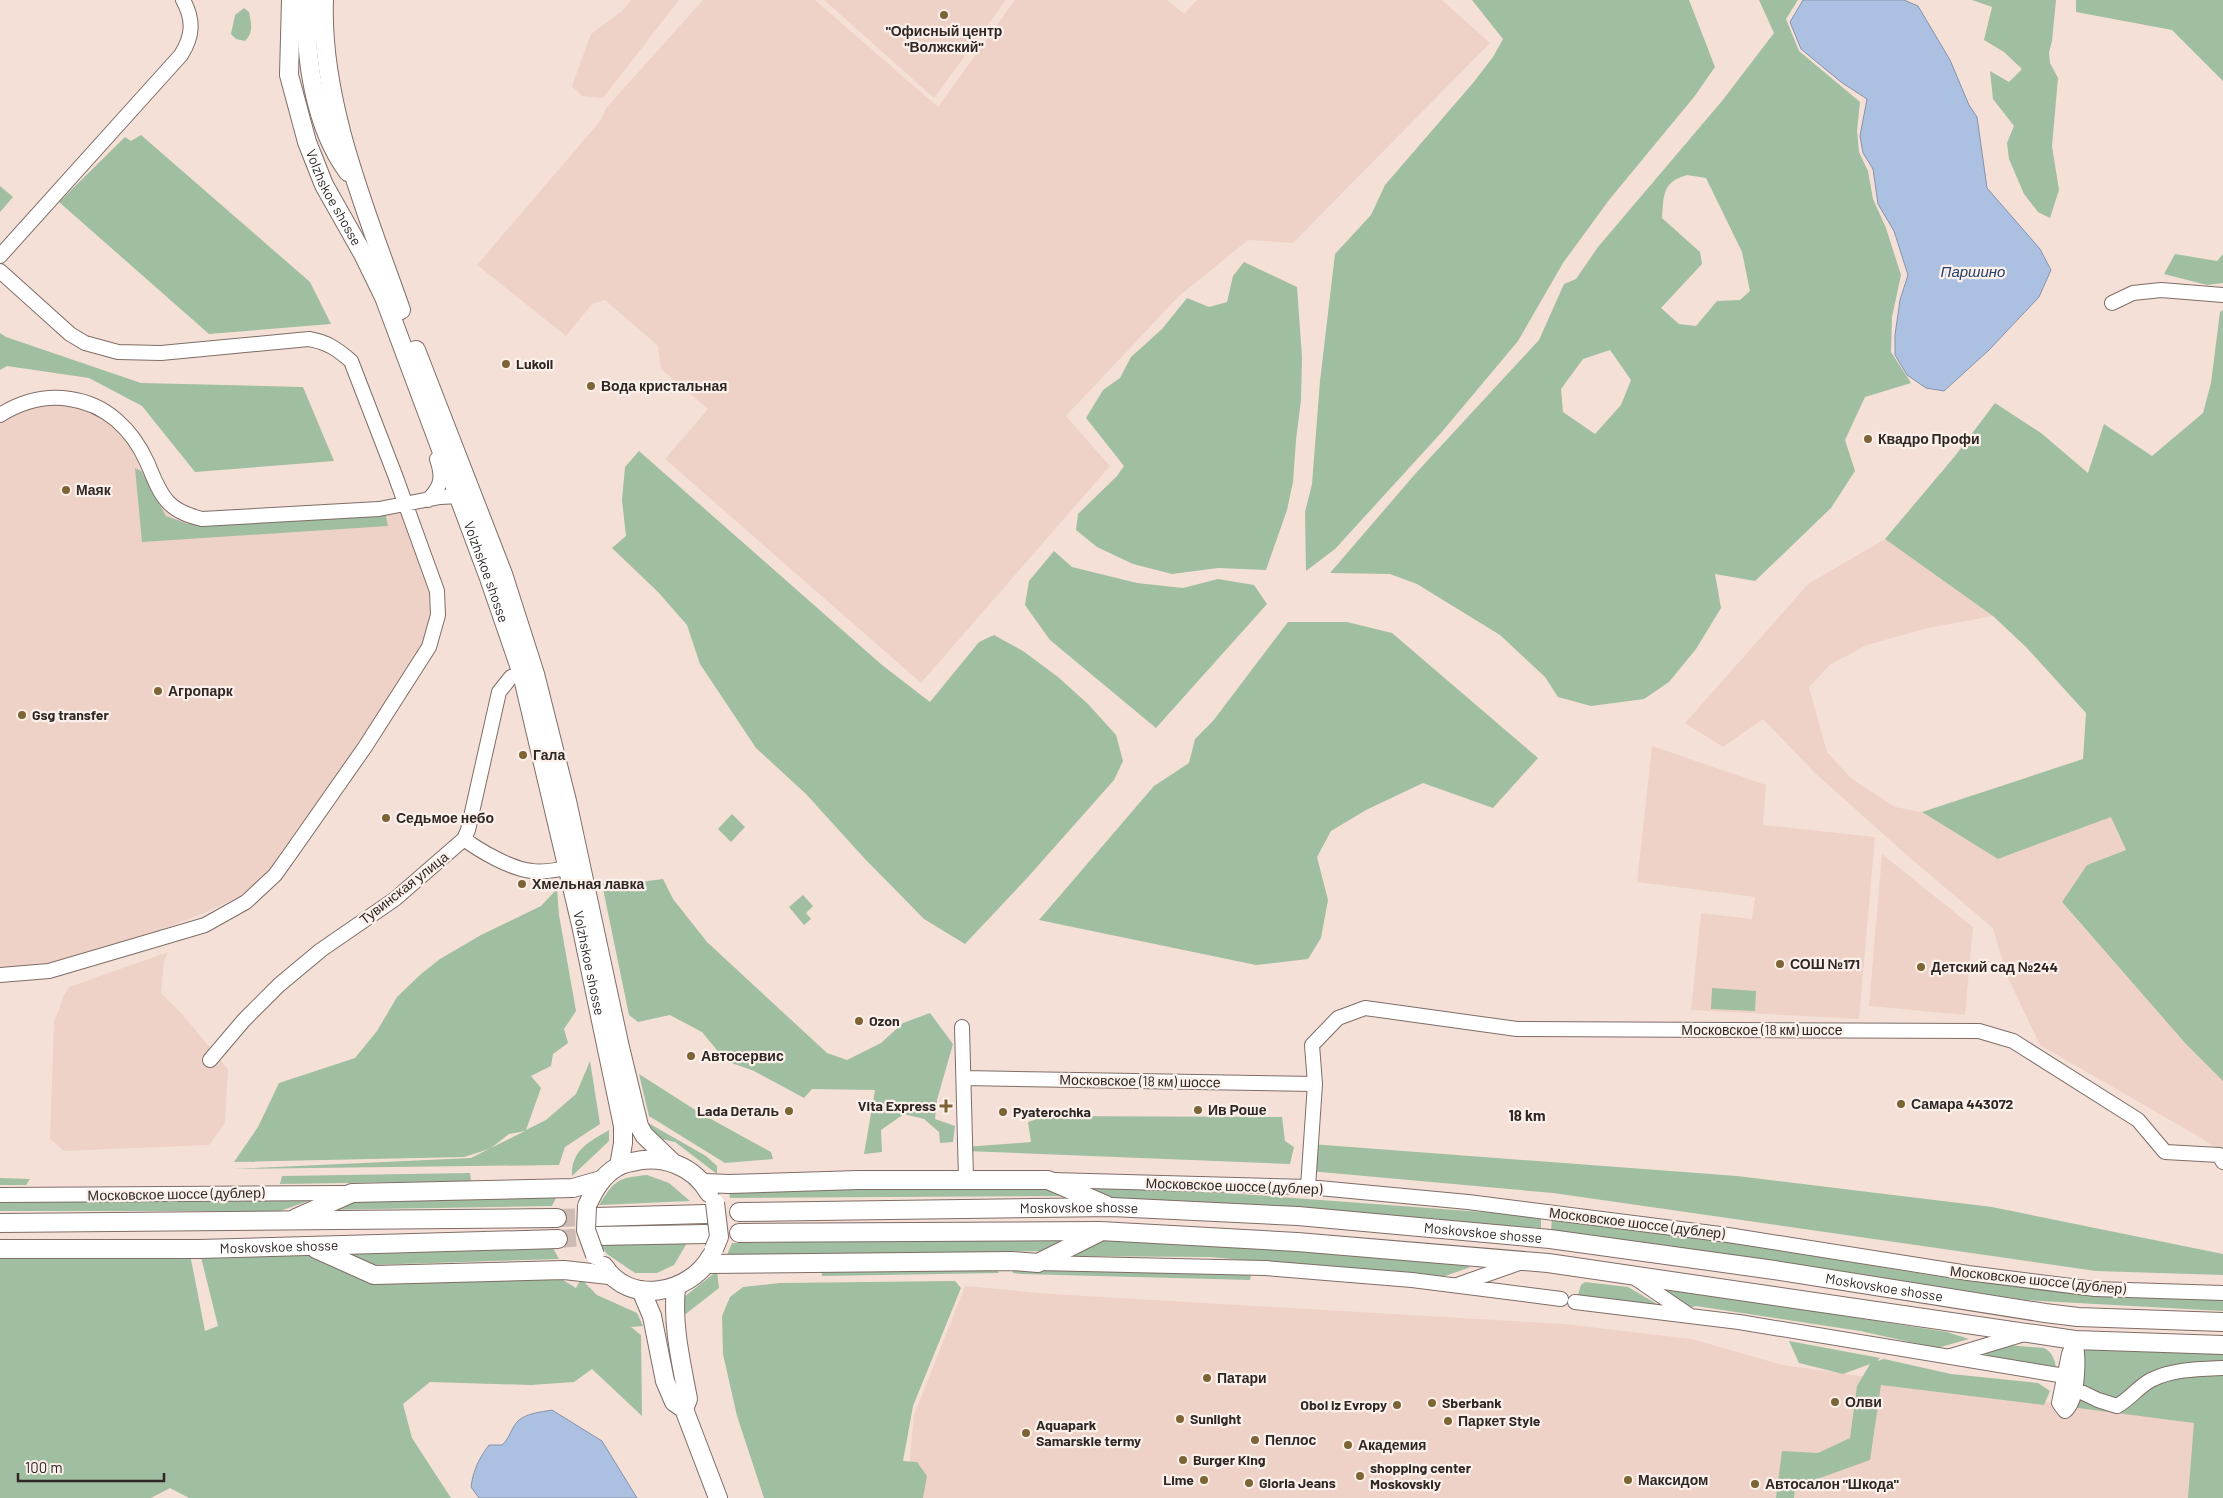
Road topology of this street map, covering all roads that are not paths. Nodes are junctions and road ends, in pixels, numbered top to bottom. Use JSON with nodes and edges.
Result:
{"nodes":[{"id":1,"x":183,"y":0,"type":"edge"},
{"id":2,"x":282,"y":0,"type":"edge"},
{"id":3,"x":286,"y":0,"type":"edge"},
{"id":4,"x":291,"y":0,"type":"edge"},
{"id":5,"x":308,"y":0,"type":"edge"},
{"id":6,"x":324,"y":0,"type":"edge"},
{"id":7,"x":289,"y":75,"type":"junction"},
{"id":8,"x":358,"y":185,"type":"junction"},
{"id":9,"x":0,"y":256,"type":"edge"},
{"id":10,"x":0,"y":272,"type":"edge"},
{"id":11,"x":2223,"y":295,"type":"edge"},
{"id":12,"x":2112,"y":303,"type":"dead end"},
{"id":13,"x":0,"y":414,"type":"edge"},
{"id":14,"x":428,"y":417,"type":"junction"},
{"id":15,"x":457,"y":472,"type":"junction"},
{"id":16,"x":459,"y":496,"type":"junction"},
{"id":17,"x":428,"y":500,"type":"junction"},
{"id":18,"x":406,"y":504,"type":"junction"},
{"id":19,"x":472,"y":532,"type":"junction"},
{"id":20,"x":493,"y":546,"type":"junction"},
{"id":21,"x":522,"y":674,"type":"junction"},
{"id":22,"x":464,"y":839,"type":"junction"},
{"id":23,"x":567,"y":868,"type":"junction"},
{"id":24,"x":0,"y":975,"type":"edge"},
{"id":25,"x":962,"y":1027,"type":"dead end"},
{"id":26,"x":210,"y":1060,"type":"dead end"},
{"id":27,"x":964,"y":1078,"type":"junction"},
{"id":28,"x":1316,"y":1084,"type":"junction"},
{"id":29,"x":671,"y":1161,"type":"junction"},
{"id":30,"x":2223,"y":1162,"type":"edge"},
{"id":31,"x":618,"y":1166,"type":"junction"},
{"id":32,"x":966,"y":1179,"type":"junction"},
{"id":33,"x":602,"y":1180,"type":"junction"},
{"id":34,"x":1048,"y":1180,"type":"junction"},
{"id":35,"x":704,"y":1183,"type":"junction"},
{"id":36,"x":1308,"y":1187,"type":"junction"},
{"id":37,"x":352,"y":1193,"type":"junction"},
{"id":38,"x":0,"y":1194,"type":"edge"},
{"id":39,"x":1112,"y":1207,"type":"junction"},
{"id":40,"x":711,"y":1208,"type":"junction"},
{"id":41,"x":592,"y":1212,"type":"junction"},
{"id":42,"x":739,"y":1212,"type":"dead end"},
{"id":43,"x":557,"y":1218,"type":"tunnel mouth"},
{"id":44,"x":288,"y":1221,"type":"junction"},
{"id":45,"x":0,"y":1223,"type":"edge"},
{"id":46,"x":1100,"y":1231,"type":"junction"},
{"id":47,"x":739,"y":1233,"type":"dead end"},
{"id":48,"x":597,"y":1236,"type":"tunnel mouth"},
{"id":49,"x":558,"y":1239,"type":"tunnel mouth"},
{"id":50,"x":710,"y":1241,"type":"junction"},
{"id":51,"x":1576,"y":1242,"type":"junction"},
{"id":52,"x":310,"y":1246,"type":"junction"},
{"id":53,"x":0,"y":1248,"type":"edge"},
{"id":54,"x":1527,"y":1261,"type":"junction"},
{"id":55,"x":1038,"y":1263,"type":"junction"},
{"id":56,"x":706,"y":1264,"type":"junction"},
{"id":57,"x":1572,"y":1267,"type":"junction"},
{"id":58,"x":1628,"y":1274,"type":"junction"},
{"id":59,"x":609,"y":1275,"type":"junction"},
{"id":60,"x":1454,"y":1286,"type":"junction"},
{"id":61,"x":676,"y":1287,"type":"junction"},
{"id":62,"x":641,"y":1290,"type":"junction"},
{"id":63,"x":2223,"y":1293,"type":"edge"},
{"id":64,"x":1691,"y":1316,"type":"junction"},
{"id":65,"x":2078,"y":1316,"type":"junction"},
{"id":66,"x":2223,"y":1322,"type":"edge"},
{"id":67,"x":2026,"y":1334,"type":"junction"},
{"id":68,"x":2075,"y":1340,"type":"junction"},
{"id":69,"x":2223,"y":1345,"type":"edge"},
{"id":70,"x":1948,"y":1357,"type":"junction"},
{"id":71,"x":2223,"y":1368,"type":"edge"},
{"id":72,"x":2065,"y":1376,"type":"junction"},
{"id":73,"x":2075,"y":1389,"type":"junction"},
{"id":74,"x":684,"y":1409,"type":"junction"},
{"id":75,"x":718,"y":1498,"type":"edge"}],
"edges":[{"from":1,"to":9,"type":"street"},
{"from":2,"to":7,"type":"main road"},
{"from":3,"to":7,"type":"main road"},
{"from":4,"to":7,"type":"main road","name":"Volzhskoe shosse"},
{"from":5,"to":8,"type":"main road"},
{"from":6,"to":8,"type":"main road","name":"Volzhskoe shosse"},
{"from":7,"to":14,"type":"main road","name":"Volzhskoe shosse"},
{"from":8,"to":15,"type":"main road","name":"Volzhskoe shosse"},
{"from":10,"to":18,"type":"street"},
{"from":11,"to":12,"type":"street"},
{"from":13,"to":18,"type":"street"},
{"from":14,"to":15,"type":"main road","name":"Volzhskoe shosse"},
{"from":14,"to":17,"type":"street"},
{"from":15,"to":16,"type":"main road","name":"Volzhskoe shosse"},
{"from":15,"to":20,"type":"main road","name":"Volzhskoe shosse"},
{"from":16,"to":17,"type":"street"},
{"from":16,"to":19,"type":"main road","name":"Volzhskoe shosse"},
{"from":16,"to":20,"type":"street"},
{"from":17,"to":18,"type":"street"},
{"from":17,"to":19,"type":"street"},
{"from":18,"to":24,"type":"street"},
{"from":19,"to":21,"type":"main road","name":"Volzhskoe shosse"},
{"from":20,"to":29,"type":"main road","name":"Volzhskoe shosse"},
{"from":21,"to":22,"type":"street"},
{"from":21,"to":23,"type":"main road","name":"Volzhskoe shosse"},
{"from":22,"to":23,"type":"street"},
{"from":22,"to":26,"type":"street","name":"Тувинская улица"},
{"from":23,"to":31,"type":"main road","name":"Volzhskoe shosse"},
{"from":25,"to":27,"type":"street"},
{"from":27,"to":28,"type":"street","name":"Московское (18 км) шоссе"},
{"from":27,"to":32,"type":"street"},
{"from":28,"to":30,"type":"street","name":"Московское (18 км) шоссе"},
{"from":28,"to":36,"type":"street","name":"Московское (18 км) шоссе"},
{"from":29,"to":31,"type":"main road"},
{"from":29,"to":35,"type":"main road"},
{"from":31,"to":33,"type":"main road"},
{"from":32,"to":34,"type":"main road"},
{"from":32,"to":35,"type":"main road"},
{"from":33,"to":37,"type":"main road"},
{"from":33,"to":41,"type":"main road"},
{"from":34,"to":36,"type":"street","name":"Московское шоссе (дублер)"},
{"from":34,"to":39,"type":"main road"},
{"from":35,"to":40,"type":"main road"},
{"from":36,"to":63,"type":"street","name":"Московское шоссе (дублер)"},
{"from":37,"to":38,"type":"street","name":"Московское шоссе (дублер)"},
{"from":37,"to":44,"type":"main road"},
{"from":39,"to":42,"type":"main road","name":"Moskovskoe shosse"},
{"from":39,"to":51,"type":"main road","name":"Moskovskoe shosse"},
{"from":40,"to":41,"type":"main road"},
{"from":40,"to":50,"type":"main road","bridge":true},
{"from":41,"to":59,"type":"main road","bridge":true},
{"from":43,"to":44,"type":"main road","name":"Moskovskoe shosse"},
{"from":44,"to":45,"type":"main road","name":"Moskovskoe shosse"},
{"from":46,"to":47,"type":"main road","name":"Moskovskoe shosse"},
{"from":46,"to":54,"type":"main road","name":"Moskovskoe shosse"},
{"from":46,"to":55,"type":"main road"},
{"from":48,"to":50,"type":"main road"},
{"from":49,"to":52,"type":"main road","name":"Moskovskoe shosse"},
{"from":50,"to":56,"type":"main road"},
{"from":51,"to":57,"type":"main road"},
{"from":51,"to":65,"type":"main road","name":"Moskovskoe shosse"},
{"from":52,"to":53,"type":"main road","name":"Moskovskoe shosse"},
{"from":52,"to":59,"type":"main road"},
{"from":54,"to":57,"type":"main road","name":"Moskovskoe shosse"},
{"from":54,"to":60,"type":"street"},
{"from":55,"to":56,"type":"main road"},
{"from":55,"to":60,"type":"street"},
{"from":56,"to":61,"type":"main road"},
{"from":57,"to":58,"type":"main road","name":"Moskovskoe shosse"},
{"from":58,"to":64,"type":"street"},
{"from":58,"to":67,"type":"main road","name":"Moskovskoe shosse"},
{"from":59,"to":62,"type":"main road"},
{"from":60,"to":64,"type":"street"},
{"from":61,"to":62,"type":"main road"},
{"from":61,"to":74,"type":"main road"},
{"from":62,"to":74,"type":"main road"},
{"from":64,"to":70,"type":"street"},
{"from":65,"to":66,"type":"main road","name":"Moskovskoe shosse"},
{"from":65,"to":68,"type":"main road"},
{"from":67,"to":68,"type":"main road","name":"Moskovskoe shosse"},
{"from":67,"to":70,"type":"street"},
{"from":68,"to":69,"type":"main road","name":"Moskovskoe shosse"},
{"from":68,"to":72,"type":"street"},
{"from":68,"to":73,"type":"street"},
{"from":70,"to":72,"type":"street"},
{"from":71,"to":73,"type":"street"},
{"from":72,"to":73,"type":"street"},
{"from":74,"to":75,"type":"main road"}]}
